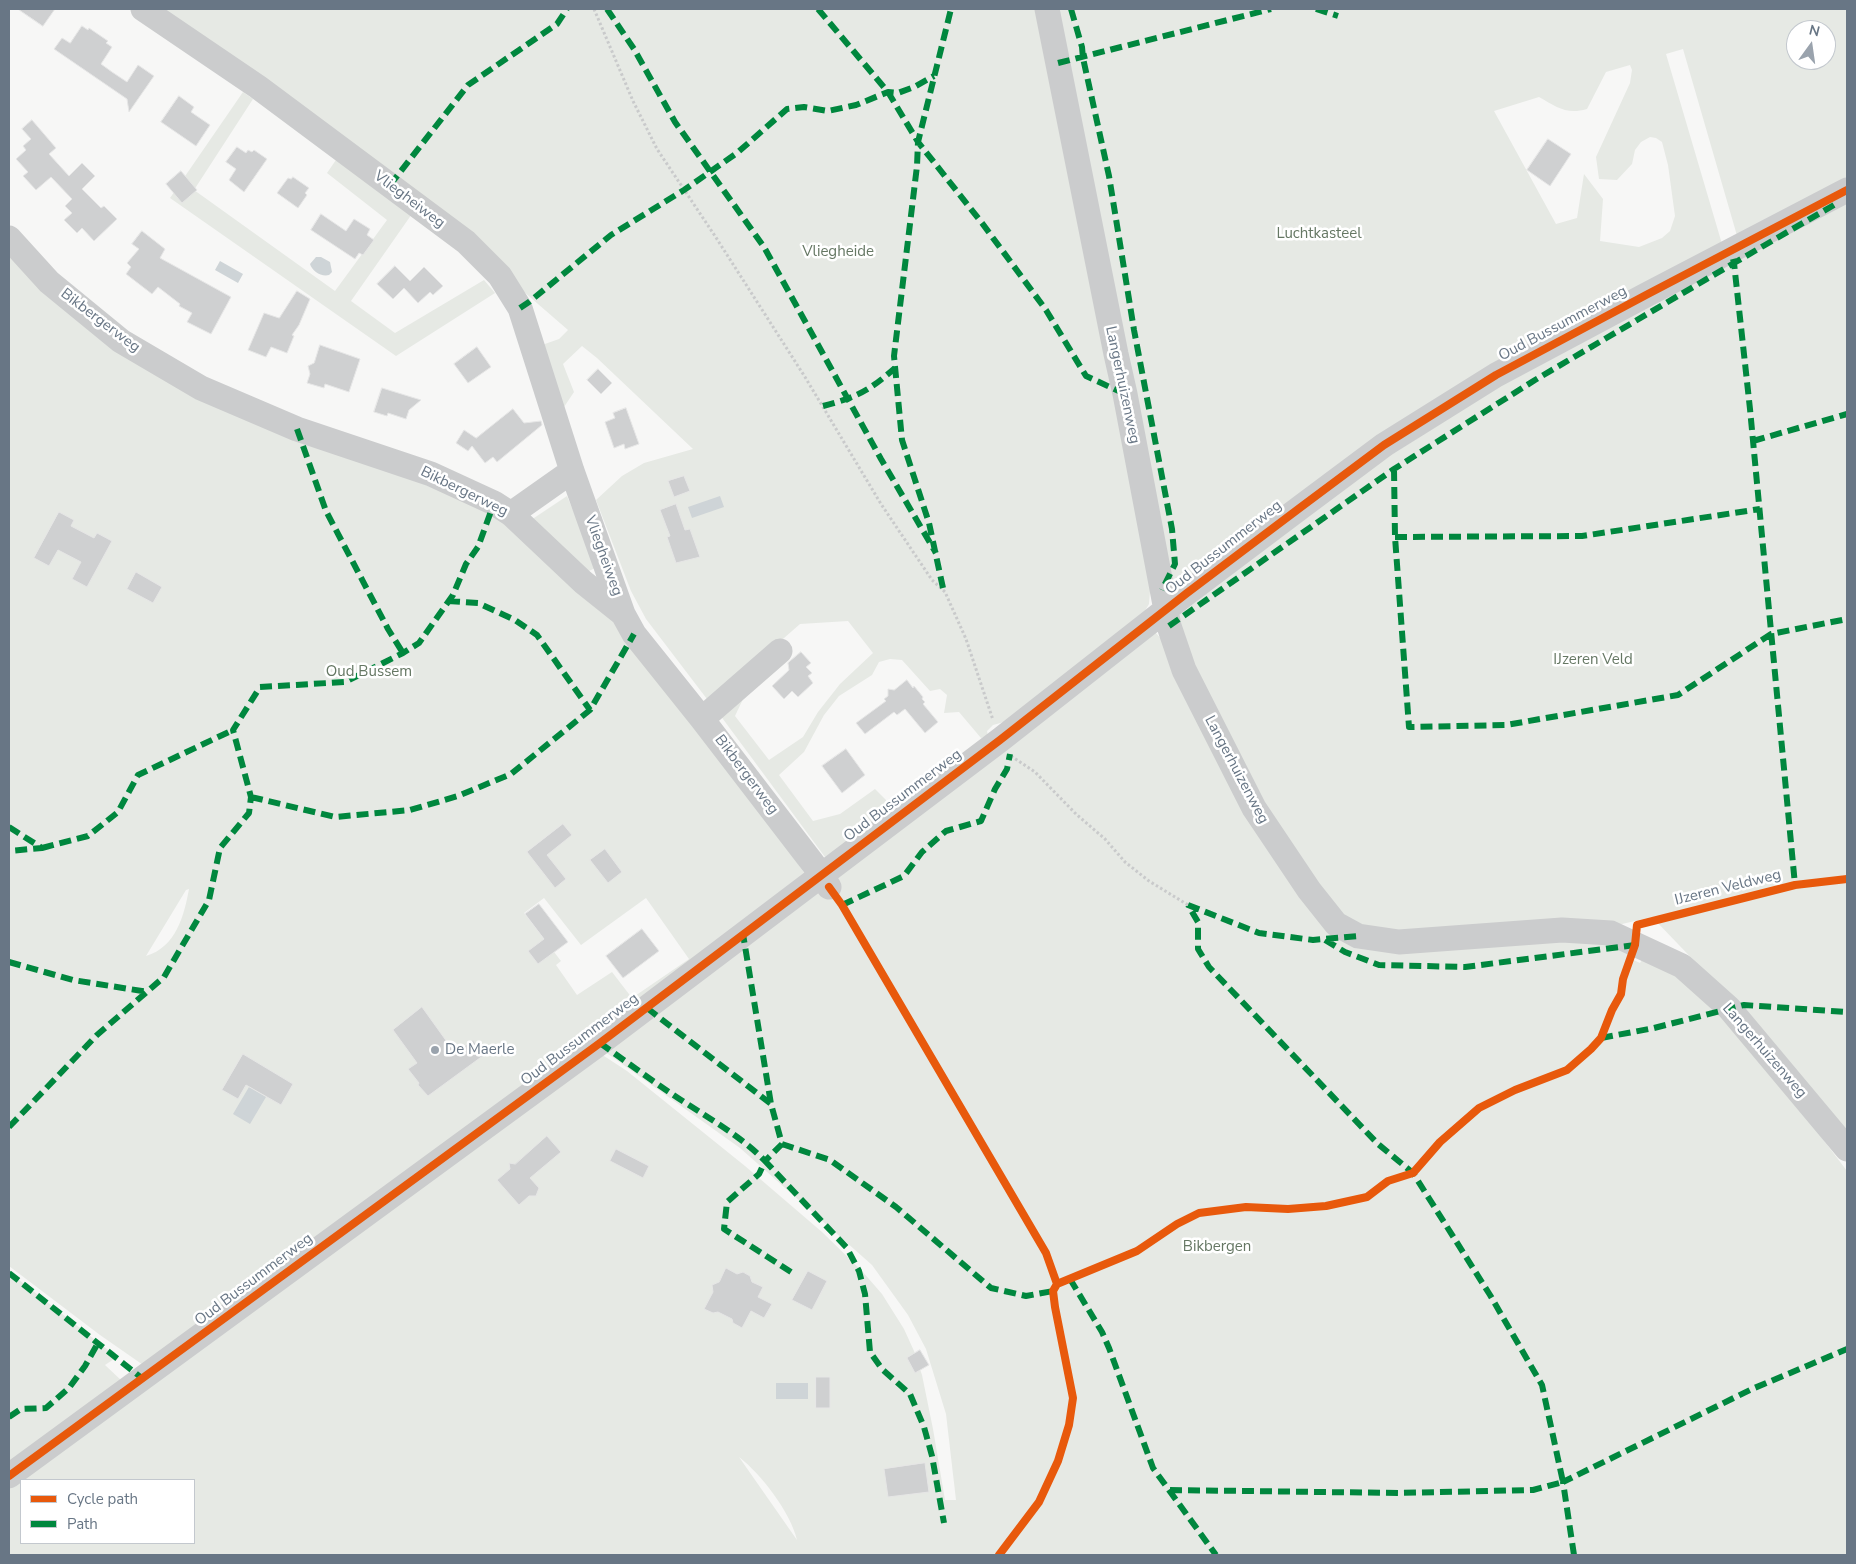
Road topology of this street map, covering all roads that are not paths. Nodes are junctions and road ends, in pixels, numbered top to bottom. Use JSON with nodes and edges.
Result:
{"nodes":[{"id":1,"x":143,"y":9,"type":"edge"},
{"id":2,"x":1047,"y":9,"type":"edge"},
{"id":3,"x":1847,"y":190,"type":"edge"},
{"id":4,"x":9,"y":238,"type":"edge"},
{"id":5,"x":572,"y":471,"type":"junction"},
{"id":6,"x":511,"y":514,"type":"junction"},
{"id":7,"x":1166,"y":610,"type":"junction"},
{"id":8,"x":623,"y":614,"type":"junction"},
{"id":9,"x":780,"y":651,"type":"dead end"},
{"id":10,"x":702,"y":719,"type":"junction"},
{"id":11,"x":825,"y":881,"type":"junction"},
{"id":12,"x":1847,"y":1150,"type":"edge"},
{"id":13,"x":9,"y":1476,"type":"edge"}],
"edges":[{"from":1,"to":5,"type":"street","name":"Vliegheiweg"},
{"from":2,"to":7,"type":"street","name":"Langerhuizenweg"},
{"from":3,"to":7,"type":"street","name":"Oud Bussummerweg"},
{"from":4,"to":6,"type":"street","name":"Bikbergerweg"},
{"from":5,"to":6,"type":"street"},
{"from":5,"to":8,"type":"street","name":"Vliegheiweg"},
{"from":6,"to":8,"type":"street","name":"Bikbergerweg"},
{"from":7,"to":11,"type":"street","name":"Oud Bussummerweg"},
{"from":7,"to":12,"type":"street","name":"Langerhuizenweg"},
{"from":8,"to":10,"type":"street","name":"Bikbergerweg"},
{"from":9,"to":10,"type":"street"},
{"from":10,"to":11,"type":"street","name":"Bikbergerweg"},
{"from":11,"to":13,"type":"street","name":"Oud Bussummerweg"}]}
